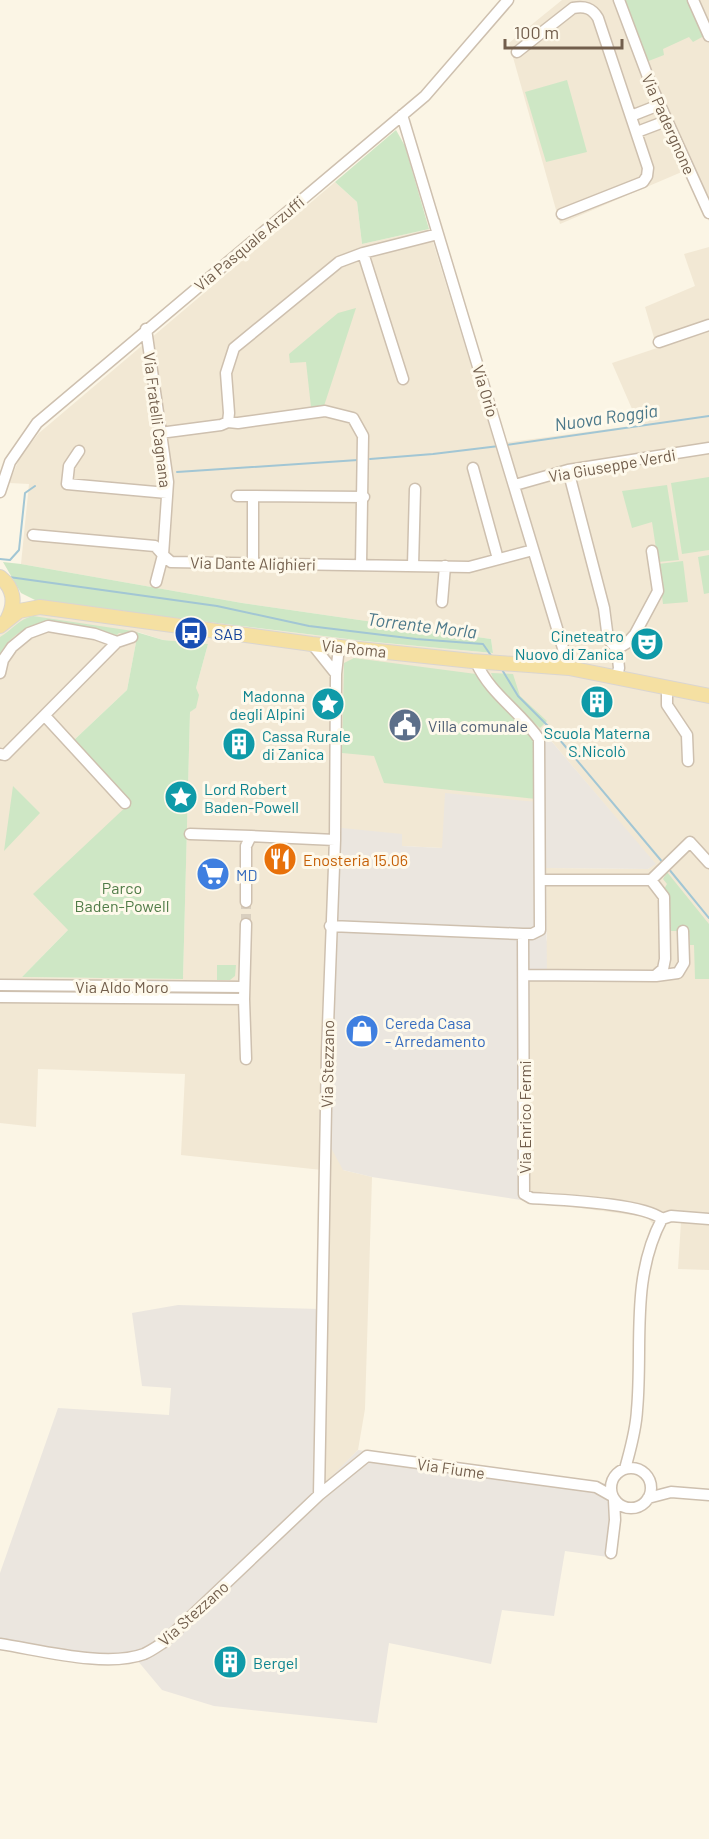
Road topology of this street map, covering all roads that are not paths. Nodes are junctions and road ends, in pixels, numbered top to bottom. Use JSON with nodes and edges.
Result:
{"nodes":[{"id":1,"x":508,"y":0,"type":"edge"},
{"id":2,"x":619,"y":0,"type":"edge"},
{"id":3,"x":693,"y":0,"type":"edge"},
{"id":4,"x":709,"y":36,"type":"edge"},
{"id":5,"x":517,"y":52,"type":"dead end"},
{"id":6,"x":659,"y":105,"type":"junction"},
{"id":7,"x":402,"y":116,"type":"junction"},
{"id":8,"x":631,"y":116,"type":"junction"},
{"id":9,"x":666,"y":121,"type":"junction"},
{"id":10,"x":637,"y":132,"type":"junction"},
{"id":11,"x":708,"y":209,"type":"edge"},
{"id":12,"x":562,"y":214,"type":"dead end"},
{"id":13,"x":438,"y":234,"type":"junction"},
{"id":14,"x":363,"y":253,"type":"junction"},
{"id":15,"x":709,"y":325,"type":"edge"},
{"id":16,"x":146,"y":329,"type":"junction"},
{"id":17,"x":659,"y":342,"type":"dead end"},
{"id":18,"x":403,"y":378,"type":"dead end"},
{"id":19,"x":228,"y":422,"type":"junction"},
{"id":20,"x":160,"y":433,"type":"junction"},
{"id":21,"x":709,"y":448,"type":"edge"},
{"id":22,"x":79,"y":451,"type":"dead end"},
{"id":23,"x":473,"y":468,"type":"dead end"},
{"id":24,"x":568,"y":471,"type":"junction"},
{"id":25,"x":515,"y":485,"type":"junction"},
{"id":26,"x":415,"y":489,"type":"dead end"},
{"id":27,"x":0,"y":492,"type":"edge"},
{"id":28,"x":167,"y":493,"type":"junction"},
{"id":29,"x":237,"y":496,"type":"dead end"},
{"id":30,"x":253,"y":496,"type":"junction"},
{"id":31,"x":364,"y":497,"type":"junction"},
{"id":32,"x":33,"y":535,"type":"dead end"},
{"id":33,"x":533,"y":550,"type":"junction"},
{"id":34,"x":652,"y":551,"type":"dead end"},
{"id":35,"x":163,"y":555,"type":"junction"},
{"id":36,"x":498,"y":559,"type":"junction"},
{"id":37,"x":253,"y":563,"type":"junction"},
{"id":38,"x":361,"y":565,"type":"junction"},
{"id":39,"x":413,"y":566,"type":"junction"},
{"id":40,"x":445,"y":566,"type":"junction"},
{"id":41,"x":0,"y":577,"type":"edge"},
{"id":42,"x":156,"y":582,"type":"dead end"},
{"id":43,"x":13,"y":596,"type":"junction"},
{"id":44,"x":442,"y":602,"type":"dead end"},
{"id":45,"x":40,"y":607,"type":"junction"},
{"id":46,"x":4,"y":622,"type":"edge"},
{"id":47,"x":132,"y":637,"type":"dead end"},
{"id":48,"x":117,"y":642,"type":"junction"},
{"id":49,"x":312,"y":644,"type":"junction"},
{"id":50,"x":339,"y":647,"type":"junction"},
{"id":51,"x":617,"y":649,"type":"junction"},
{"id":52,"x":482,"y":662,"type":"junction"},
{"id":53,"x":569,"y":668,"type":"junction"},
{"id":54,"x":0,"y":673,"type":"edge"},
{"id":55,"x":336,"y":674,"type":"junction"},
{"id":56,"x":617,"y":676,"type":"junction"},
{"id":57,"x":667,"y":687,"type":"junction"},
{"id":58,"x":709,"y":696,"type":"edge"},
{"id":59,"x":45,"y":716,"type":"junction"},
{"id":60,"x":0,"y":754,"type":"edge"},
{"id":61,"x":688,"y":761,"type":"dead end"},
{"id":62,"x":125,"y":803,"type":"dead end"},
{"id":63,"x":190,"y":834,"type":"dead end"},
{"id":64,"x":251,"y":836,"type":"junction"},
{"id":65,"x":335,"y":840,"type":"junction"},
{"id":66,"x":709,"y":863,"type":"edge"},
{"id":67,"x":540,"y":880,"type":"junction"},
{"id":68,"x":651,"y":880,"type":"junction"},
{"id":69,"x":246,"y":902,"type":"tunnel mouth"},
{"id":70,"x":246,"y":924,"type":"tunnel mouth"},
{"id":71,"x":330,"y":926,"type":"junction"},
{"id":72,"x":683,"y":931,"type":"dead end"},
{"id":73,"x":523,"y":934,"type":"junction"},
{"id":74,"x":524,"y":975,"type":"junction"},
{"id":75,"x":655,"y":976,"type":"junction"},
{"id":76,"x":0,"y":985,"type":"edge"},
{"id":77,"x":244,"y":993,"type":"junction"},
{"id":78,"x":0,"y":998,"type":"edge"},
{"id":79,"x":246,"y":1059,"type":"dead end"},
{"id":80,"x":662,"y":1219,"type":"junction"},
{"id":81,"x":709,"y":1219,"type":"edge"},
{"id":82,"x":632,"y":1444,"type":"junction"},
{"id":83,"x":625,"y":1469,"type":"junction"},
{"id":84,"x":646,"y":1477,"type":"junction"},
{"id":85,"x":613,"y":1480,"type":"junction"},
{"id":86,"x":596,"y":1487,"type":"junction"},
{"id":87,"x":671,"y":1492,"type":"junction"},
{"id":88,"x":319,"y":1495,"type":"junction"},
{"id":89,"x":709,"y":1495,"type":"edge"},
{"id":90,"x":613,"y":1498,"type":"junction"},
{"id":91,"x":648,"y":1498,"type":"junction"},
{"id":92,"x":625,"y":1508,"type":"junction"},
{"id":93,"x":615,"y":1520,"type":"junction"},
{"id":94,"x":611,"y":1553,"type":"dead end"},
{"id":95,"x":0,"y":1644,"type":"edge"}],
"edges":[{"from":1,"to":7,"type":"street","name":"Via Pasquale Arzuffi"},
{"from":2,"to":6,"type":"street","name":"Via Padergnone"},
{"from":3,"to":4,"type":"street"},
{"from":5,"to":8,"type":"street"},
{"from":6,"to":8,"type":"street"},
{"from":6,"to":9,"type":"street","name":"Via Padergnone"},
{"from":7,"to":13,"type":"street","name":"Via Orio"},
{"from":7,"to":16,"type":"street","name":"Via Pasquale Arzuffi"},
{"from":8,"to":10,"type":"street"},
{"from":9,"to":10,"type":"street"},
{"from":9,"to":11,"type":"street","name":"Via Padergnone"},
{"from":10,"to":12,"type":"street"},
{"from":13,"to":14,"type":"street"},
{"from":13,"to":25,"type":"street","name":"Via Orio"},
{"from":14,"to":18,"type":"street"},
{"from":14,"to":19,"type":"street"},
{"from":15,"to":17,"type":"street"},
{"from":16,"to":20,"type":"street","name":"Via Fratelli Cagnana"},
{"from":16,"to":27,"type":"street","name":"Via Pasquale Arzuffi"},
{"from":19,"to":20,"type":"street"},
{"from":19,"to":31,"type":"street"},
{"from":20,"to":28,"type":"street","name":"Via Fratelli Cagnana"},
{"from":21,"to":24,"type":"street","name":"Via Giuseppe Verdi"},
{"from":22,"to":28,"type":"street"},
{"from":23,"to":36,"type":"street"},
{"from":24,"to":25,"type":"street","name":"Via Giuseppe Verdi"},
{"from":24,"to":51,"type":"street"},
{"from":25,"to":33,"type":"street","name":"Via Orio"},
{"from":26,"to":39,"type":"street"},
{"from":28,"to":35,"type":"street","name":"Via Fratelli Cagnana"},
{"from":29,"to":30,"type":"street"},
{"from":30,"to":31,"type":"street"},
{"from":30,"to":37,"type":"street"},
{"from":31,"to":38,"type":"street"},
{"from":32,"to":35,"type":"street","name":"Via Dante Alighieri"},
{"from":33,"to":36,"type":"street","name":"Via Dante Alighieri"},
{"from":33,"to":53,"type":"street","name":"Via Orio"},
{"from":34,"to":51,"type":"street"},
{"from":35,"to":37,"type":"street","name":"Via Dante Alighieri"},
{"from":35,"to":42,"type":"street","name":"Via Fratelli Cagnana"},
{"from":36,"to":40,"type":"street","name":"Via Dante Alighieri"},
{"from":37,"to":38,"type":"street","name":"Via Dante Alighieri"},
{"from":38,"to":39,"type":"street","name":"Via Dante Alighieri"},
{"from":39,"to":40,"type":"street","name":"Via Dante Alighieri"},
{"from":40,"to":44,"type":"street"},
{"from":41,"to":43,"type":"main road"},
{"from":43,"to":45,"type":"main road","name":"Via Roma"},
{"from":43,"to":46,"type":"main road","name":"Via Roma"},
{"from":45,"to":46,"type":"main road","name":"Via Roma"},
{"from":45,"to":49,"type":"main road","name":"Via Roma"},
{"from":47,"to":48,"type":"street"},
{"from":48,"to":54,"type":"street"},
{"from":48,"to":59,"type":"street"},
{"from":49,"to":50,"type":"main road","name":"Via Roma"},
{"from":49,"to":55,"type":"street"},
{"from":50,"to":52,"type":"main road","name":"Via Roma"},
{"from":50,"to":55,"type":"street","name":"Via Stezzano"},
{"from":51,"to":56,"type":"street"},
{"from":52,"to":53,"type":"main road","name":"Via Roma"},
{"from":52,"to":67,"type":"street"},
{"from":53,"to":56,"type":"main road","name":"Via Roma"},
{"from":55,"to":65,"type":"street","name":"Via Stezzano"},
{"from":56,"to":57,"type":"main road","name":"Via Roma"},
{"from":57,"to":58,"type":"main road","name":"Via Roma"},
{"from":57,"to":61,"type":"street"},
{"from":59,"to":60,"type":"street"},
{"from":59,"to":62,"type":"street"},
{"from":63,"to":64,"type":"street"},
{"from":64,"to":65,"type":"street"},
{"from":64,"to":69,"type":"street"},
{"from":65,"to":71,"type":"street","name":"Via Stezzano"},
{"from":66,"to":68,"type":"street"},
{"from":67,"to":68,"type":"street"},
{"from":67,"to":73,"type":"street"},
{"from":68,"to":75,"type":"street"},
{"from":70,"to":77,"type":"street"},
{"from":71,"to":73,"type":"street"},
{"from":71,"to":88,"type":"street","name":"Via Stezzano"},
{"from":72,"to":75,"type":"street"},
{"from":73,"to":74,"type":"street","name":"Via Enrico Fermi"},
{"from":74,"to":75,"type":"street"},
{"from":74,"to":80,"type":"street","name":"Via Enrico Fermi"},
{"from":76,"to":77,"type":"street","name":"Via Aldo Moro"},
{"from":77,"to":78,"type":"street","name":"Via Aldo Moro"},
{"from":77,"to":79,"type":"street"},
{"from":80,"to":81,"type":"street"},
{"from":80,"to":82,"type":"street"},
{"from":82,"to":83,"type":"street"},
{"from":82,"to":84,"type":"street"},
{"from":83,"to":84,"type":"street"},
{"from":83,"to":85,"type":"street"},
{"from":84,"to":87,"type":"street"},
{"from":84,"to":91,"type":"street"},
{"from":85,"to":86,"type":"street"},
{"from":85,"to":90,"type":"street"},
{"from":86,"to":88,"type":"street","name":"Via Fiume"},
{"from":86,"to":90,"type":"street","name":"Via Fiume"},
{"from":87,"to":89,"type":"street"},
{"from":87,"to":91,"type":"street"},
{"from":88,"to":95,"type":"street","name":"Via Stezzano"},
{"from":90,"to":92,"type":"street"},
{"from":90,"to":93,"type":"street"},
{"from":91,"to":92,"type":"street"},
{"from":92,"to":93,"type":"street"},
{"from":93,"to":94,"type":"street"}]}
